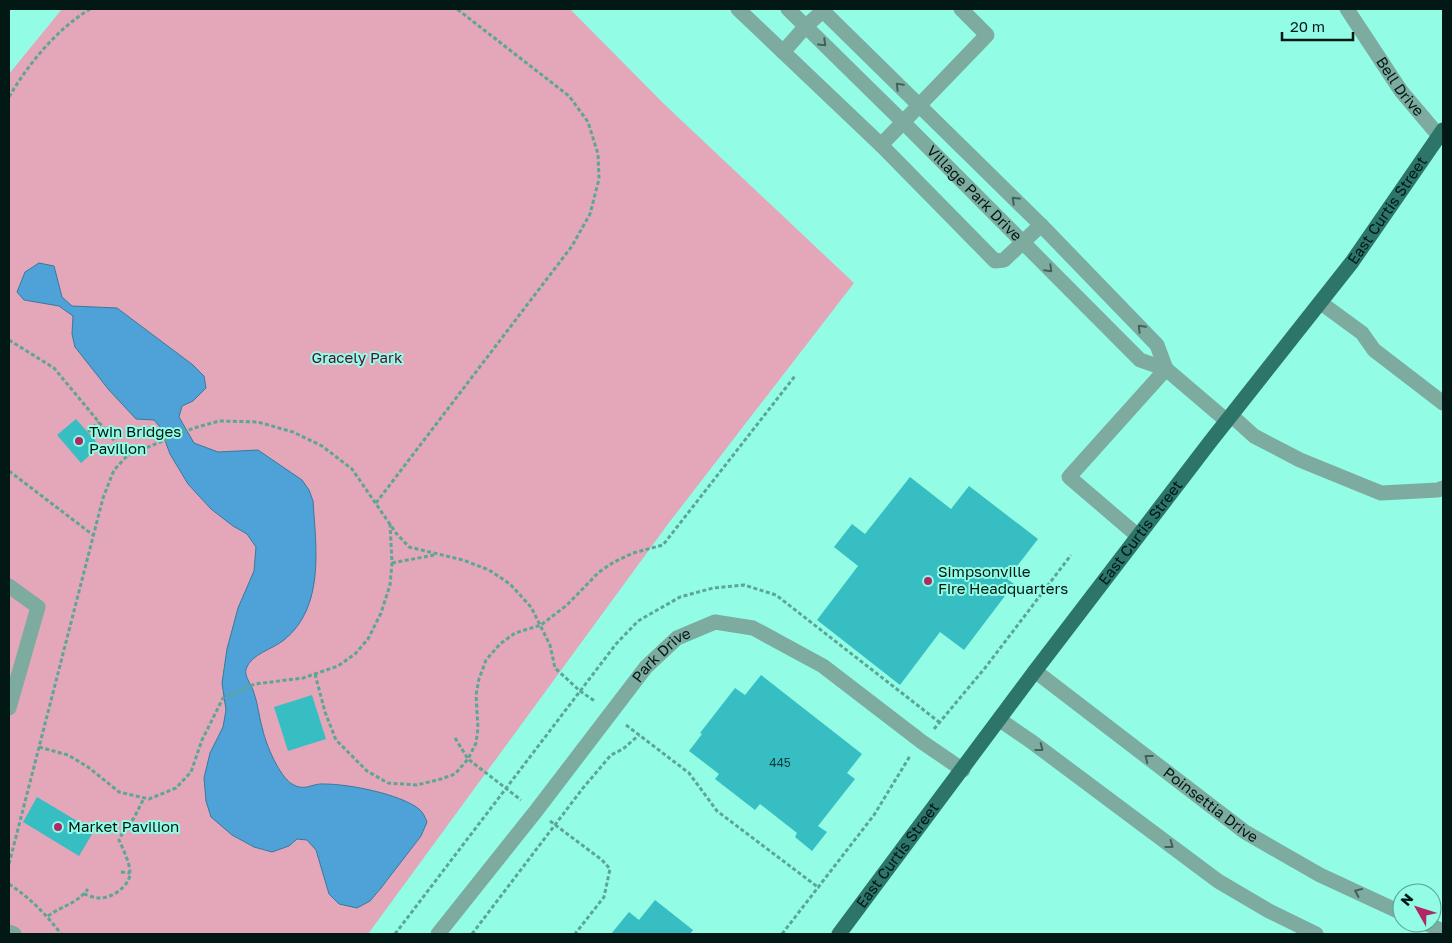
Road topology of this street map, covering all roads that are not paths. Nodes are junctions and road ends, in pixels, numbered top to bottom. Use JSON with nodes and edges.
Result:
{"nodes":[{"id":1,"x":738,"y":9,"type":"edge"},
{"id":2,"x":788,"y":9,"type":"edge"},
{"id":3,"x":823,"y":9,"type":"edge"},
{"id":4,"x":960,"y":9,"type":"edge"},
{"id":5,"x":1347,"y":9,"type":"edge"},
{"id":6,"x":806,"y":26,"type":"junction"},
{"id":7,"x":783,"y":52,"type":"junction"},
{"id":8,"x":919,"y":106,"type":"junction"},
{"id":9,"x":903,"y":122,"type":"junction"},
{"id":10,"x":1441,"y":133,"type":"edge"},
{"id":11,"x":881,"y":145,"type":"junction"},
{"id":12,"x":1041,"y":225,"type":"junction"},
{"id":13,"x":1023,"y":243,"type":"junction"},
{"id":14,"x":1321,"y":302,"type":"junction"},
{"id":15,"x":1166,"y":369,"type":"junction"},
{"id":16,"x":1443,"y":403,"type":"edge"},
{"id":17,"x":1230,"y":418,"type":"junction"},
{"id":18,"x":1443,"y":488,"type":"edge"},
{"id":19,"x":1138,"y":536,"type":"junction"},
{"id":20,"x":9,"y":586,"type":"edge"},
{"id":21,"x":1035,"y":671,"type":"junction"},
{"id":22,"x":9,"y":708,"type":"edge"},
{"id":23,"x":1000,"y":720,"type":"junction"},
{"id":24,"x":962,"y":770,"type":"junction"},
{"id":25,"x":1392,"y":908,"type":"edge"},
{"id":26,"x":9,"y":932,"type":"edge"},
{"id":27,"x":14,"y":934,"type":"edge"},
{"id":28,"x":438,"y":934,"type":"edge"},
{"id":29,"x":839,"y":934,"type":"edge"},
{"id":30,"x":1316,"y":934,"type":"edge"}],
"edges":[{"from":1,"to":7,"type":"street"},
{"from":2,"to":6,"type":"street","name":"Village Park Drive"},
{"from":3,"to":6,"type":"street"},
{"from":8,"to":3,"type":"street","name":"Village Park Drive","one_way":true},
{"from":4,"to":8,"type":"street"},
{"from":5,"to":10,"type":"street","name":"Bell Drive"},
{"from":6,"to":7,"type":"street"},
{"from":6,"to":9,"type":"street","name":"Village Park Drive","one_way":true},
{"from":7,"to":11,"type":"street"},
{"from":8,"to":9,"type":"street"},
{"from":12,"to":8,"type":"street","name":"Village Park Drive","one_way":true},
{"from":9,"to":11,"type":"street"},
{"from":9,"to":13,"type":"street","name":"Village Park Drive"},
{"from":10,"to":14,"type":"main road","name":"East Curtis Street"},
{"from":11,"to":13,"type":"street"},
{"from":12,"to":13,"type":"street"},
{"from":15,"to":12,"type":"street","name":"Village Park Drive","one_way":true},
{"from":13,"to":15,"type":"street","name":"Village Park Drive","one_way":true},
{"from":14,"to":16,"type":"street"},
{"from":14,"to":17,"type":"main road","name":"East Curtis Street"},
{"from":15,"to":17,"type":"street","name":"Village Park Drive"},
{"from":15,"to":19,"type":"street"},
{"from":17,"to":18,"type":"street","name":"Village Park Drive"},
{"from":17,"to":19,"type":"main road","name":"East Curtis Street"},
{"from":19,"to":21,"type":"main road","name":"East Curtis Street"},
{"from":20,"to":22,"type":"street"},
{"from":21,"to":23,"type":"main road","name":"East Curtis Street"},
{"from":25,"to":21,"type":"street","name":"Poinsettia Drive","one_way":true},
{"from":23,"to":24,"type":"main road","name":"East Curtis Street"},
{"from":23,"to":30,"type":"street","one_way":true},
{"from":24,"to":28,"type":"street","name":"Park Drive"},
{"from":24,"to":29,"type":"main road","name":"East Curtis Street"},
{"from":26,"to":27,"type":"street"}]}
